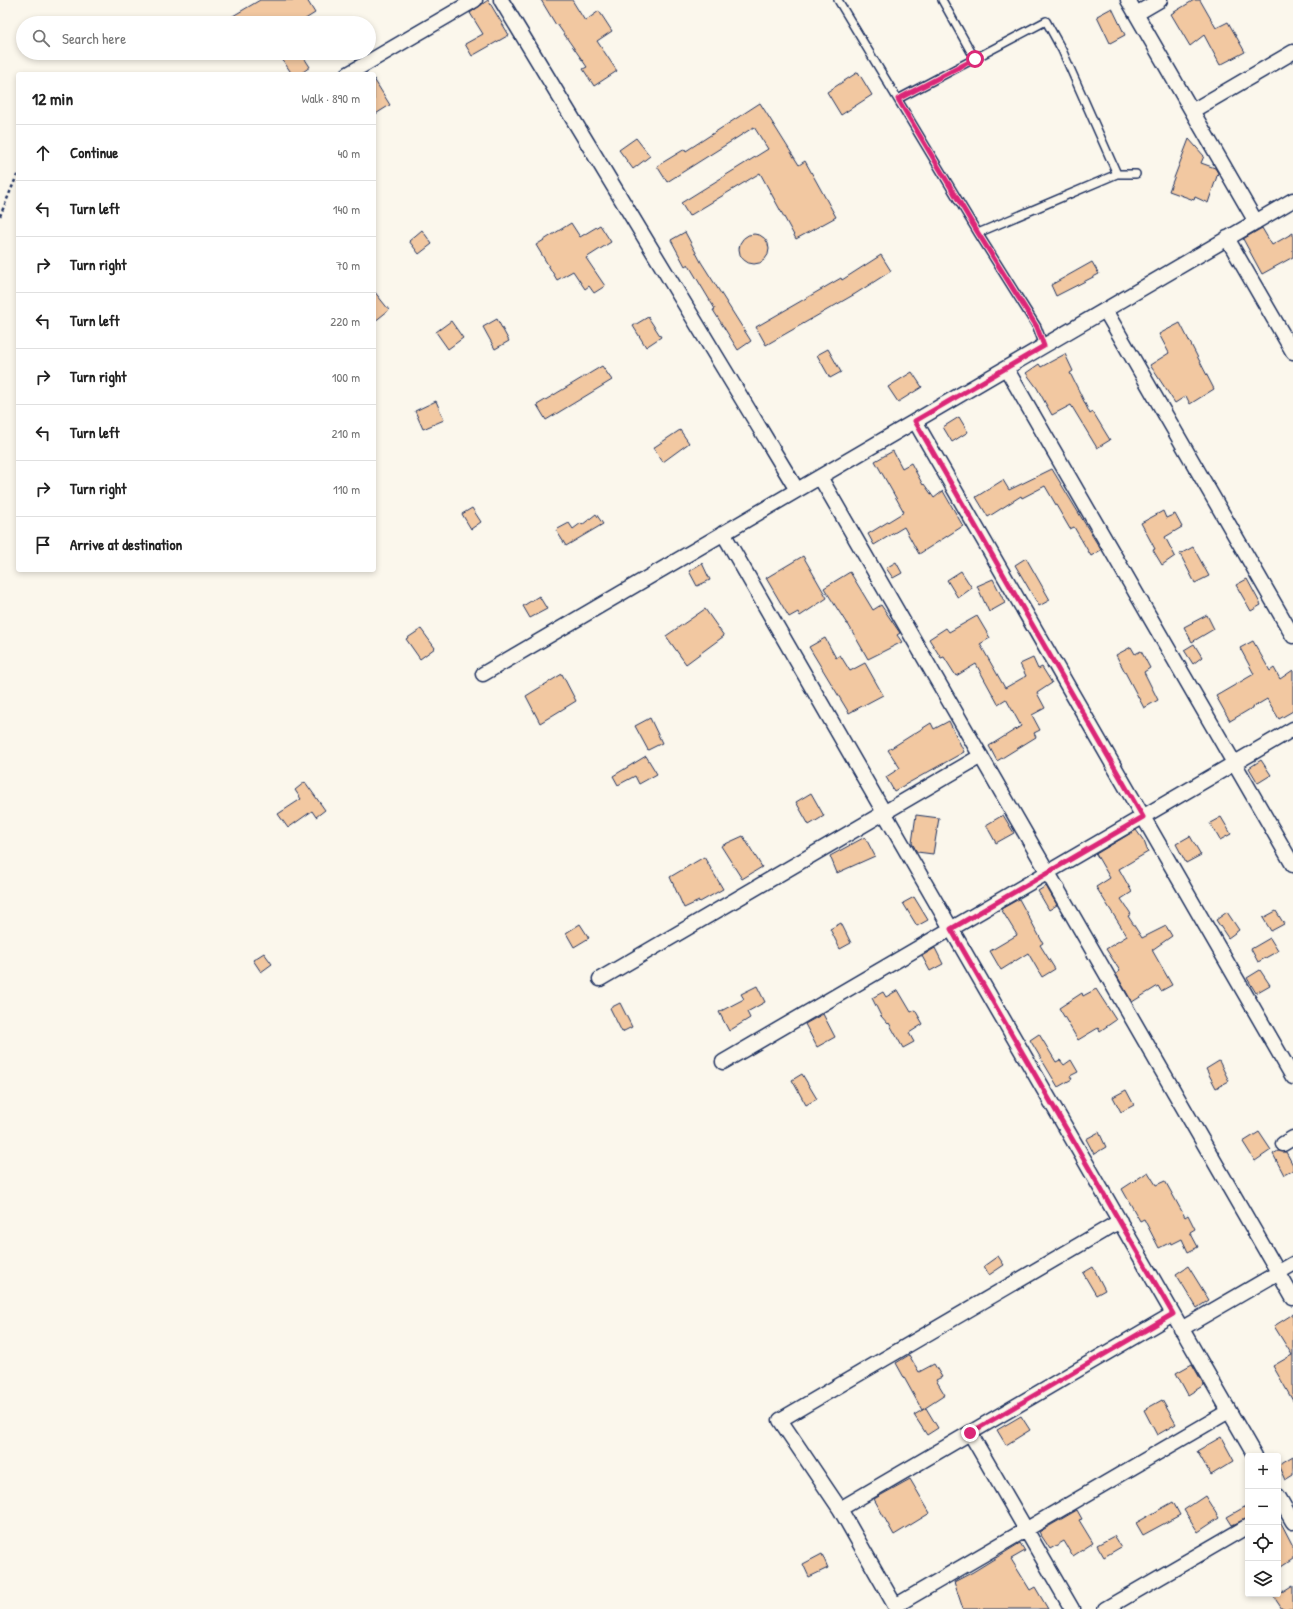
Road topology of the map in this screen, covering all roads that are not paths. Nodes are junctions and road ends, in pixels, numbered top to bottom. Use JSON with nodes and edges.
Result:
{"nodes":[{"id":1,"x":475,"y":0,"type":"edge"},
{"id":2,"x":501,"y":0,"type":"edge"},
{"id":3,"x":838,"y":0,"type":"edge"},
{"id":4,"x":942,"y":0,"type":"edge"},
{"id":5,"x":1128,"y":0,"type":"edge"},
{"id":6,"x":1160,"y":0,"type":"edge"},
{"id":7,"x":1136,"y":14,"type":"junction"},
{"id":8,"x":1293,"y":52,"type":"edge"},
{"id":9,"x":376,"y":58,"type":"edge"},
{"id":10,"x":975,"y":59,"type":"junction"},
{"id":11,"x":372,"y":60,"type":"edge"},
{"id":12,"x":351,"y":72,"type":"edge"},
{"id":13,"x":898,"y":99,"type":"junction"},
{"id":14,"x":1192,"y":111,"type":"junction"},
{"id":15,"x":1117,"y":174,"type":"junction"},
{"id":16,"x":1136,"y":174,"type":"dead end"},
{"id":17,"x":1293,"y":200,"type":"edge"},
{"id":18,"x":1256,"y":222,"type":"junction"},
{"id":19,"x":978,"y":233,"type":"junction"},
{"id":20,"x":1227,"y":238,"type":"junction"},
{"id":21,"x":1105,"y":310,"type":"junction"},
{"id":22,"x":1288,"y":332,"type":"edge"},
{"id":23,"x":1044,"y":346,"type":"junction"},
{"id":24,"x":1293,"y":352,"type":"edge"},
{"id":25,"x":1006,"y":368,"type":"junction"},
{"id":26,"x":915,"y":421,"type":"junction"},
{"id":27,"x":820,"y":477,"type":"junction"},
{"id":28,"x":797,"y":490,"type":"junction"},
{"id":29,"x":723,"y":533,"type":"junction"},
{"id":30,"x":1293,"y":636,"type":"edge"},
{"id":31,"x":483,"y":674,"type":"dead end"},
{"id":32,"x":1293,"y":729,"type":"edge"},
{"id":33,"x":981,"y":756,"type":"junction"},
{"id":34,"x":1234,"y":763,"type":"junction"},
{"id":35,"x":884,"y":813,"type":"junction"},
{"id":36,"x":1143,"y":817,"type":"junction"},
{"id":37,"x":1293,"y":865,"type":"edge"},
{"id":38,"x":1048,"y":872,"type":"junction"},
{"id":39,"x":951,"y":929,"type":"junction"},
{"id":40,"x":600,"y":979,"type":"dead end"},
{"id":41,"x":723,"y":1062,"type":"dead end"},
{"id":42,"x":1293,"y":1077,"type":"edge"},
{"id":43,"x":1120,"y":1221,"type":"junction"},
{"id":44,"x":1293,"y":1264,"type":"edge"},
{"id":45,"x":1278,"y":1272,"type":"junction"},
{"id":46,"x":1293,"y":1298,"type":"edge"},
{"id":47,"x":1173,"y":1314,"type":"junction"},
{"id":48,"x":1181,"y":1329,"type":"junction"},
{"id":49,"x":1229,"y":1411,"type":"junction"},
{"id":50,"x":970,"y":1433,"type":"junction"},
{"id":51,"x":1253,"y":1453,"type":"edge"},
{"id":52,"x":1281,"y":1504,"type":"edge"},
{"id":53,"x":840,"y":1509,"type":"junction"},
{"id":54,"x":1293,"y":1522,"type":"edge"},
{"id":55,"x":1245,"y":1528,"type":"edge"},
{"id":56,"x":1026,"y":1529,"type":"junction"},
{"id":57,"x":896,"y":1607,"type":"edge"},
{"id":58,"x":1072,"y":1609,"type":"edge"},
{"id":59,"x":1106,"y":1609,"type":"edge"}],
"edges":[{"from":1,"to":9,"type":"street"},
{"from":2,"to":28,"type":"street"},
{"from":3,"to":13,"type":"lane"},
{"from":4,"to":10,"type":"lane"},
{"from":5,"to":7,"type":"street"},
{"from":6,"to":7,"type":"street"},
{"from":7,"to":14,"type":"street"},
{"from":8,"to":14,"type":"street"},
{"from":10,"to":13,"type":"lane"},
{"from":10,"to":15,"type":"lane"},
{"from":11,"to":12,"type":"street"},
{"from":13,"to":19,"type":"lane"},
{"from":14,"to":18,"type":"street"},
{"from":15,"to":16,"type":"lane"},
{"from":15,"to":19,"type":"lane"},
{"from":17,"to":18,"type":"street"},
{"from":18,"to":20,"type":"street"},
{"from":19,"to":23,"type":"lane"},
{"from":20,"to":21,"type":"street"},
{"from":20,"to":22,"type":"street"},
{"from":21,"to":23,"type":"street"},
{"from":21,"to":30,"type":"street"},
{"from":22,"to":24,"type":"street"},
{"from":23,"to":25,"type":"street"},
{"from":25,"to":26,"type":"street"},
{"from":25,"to":34,"type":"street"},
{"from":26,"to":27,"type":"street"},
{"from":26,"to":36,"type":"street"},
{"from":27,"to":28,"type":"street"},
{"from":27,"to":33,"type":"street"},
{"from":28,"to":29,"type":"street"},
{"from":29,"to":31,"type":"street"},
{"from":29,"to":35,"type":"street"},
{"from":32,"to":34,"type":"street"},
{"from":33,"to":35,"type":"street"},
{"from":33,"to":38,"type":"street"},
{"from":34,"to":36,"type":"street"},
{"from":34,"to":37,"type":"street"},
{"from":35,"to":39,"type":"street"},
{"from":35,"to":40,"type":"street"},
{"from":36,"to":38,"type":"street"},
{"from":36,"to":42,"type":"street"},
{"from":38,"to":39,"type":"street"},
{"from":38,"to":45,"type":"street"},
{"from":39,"to":41,"type":"street"},
{"from":39,"to":43,"type":"street"},
{"from":43,"to":47,"type":"street"},
{"from":43,"to":53,"type":"street"},
{"from":44,"to":45,"type":"street"},
{"from":45,"to":46,"type":"street"},
{"from":45,"to":48,"type":"street"},
{"from":47,"to":48,"type":"street"},
{"from":47,"to":50,"type":"street"},
{"from":48,"to":49,"type":"street"},
{"from":49,"to":51,"type":"street"},
{"from":49,"to":56,"type":"street"},
{"from":50,"to":53,"type":"street"},
{"from":50,"to":56,"type":"street"},
{"from":52,"to":54,"type":"street"},
{"from":53,"to":57,"type":"street"},
{"from":55,"to":59,"type":"street"},
{"from":56,"to":57,"type":"street"},
{"from":56,"to":58,"type":"street"}]}
